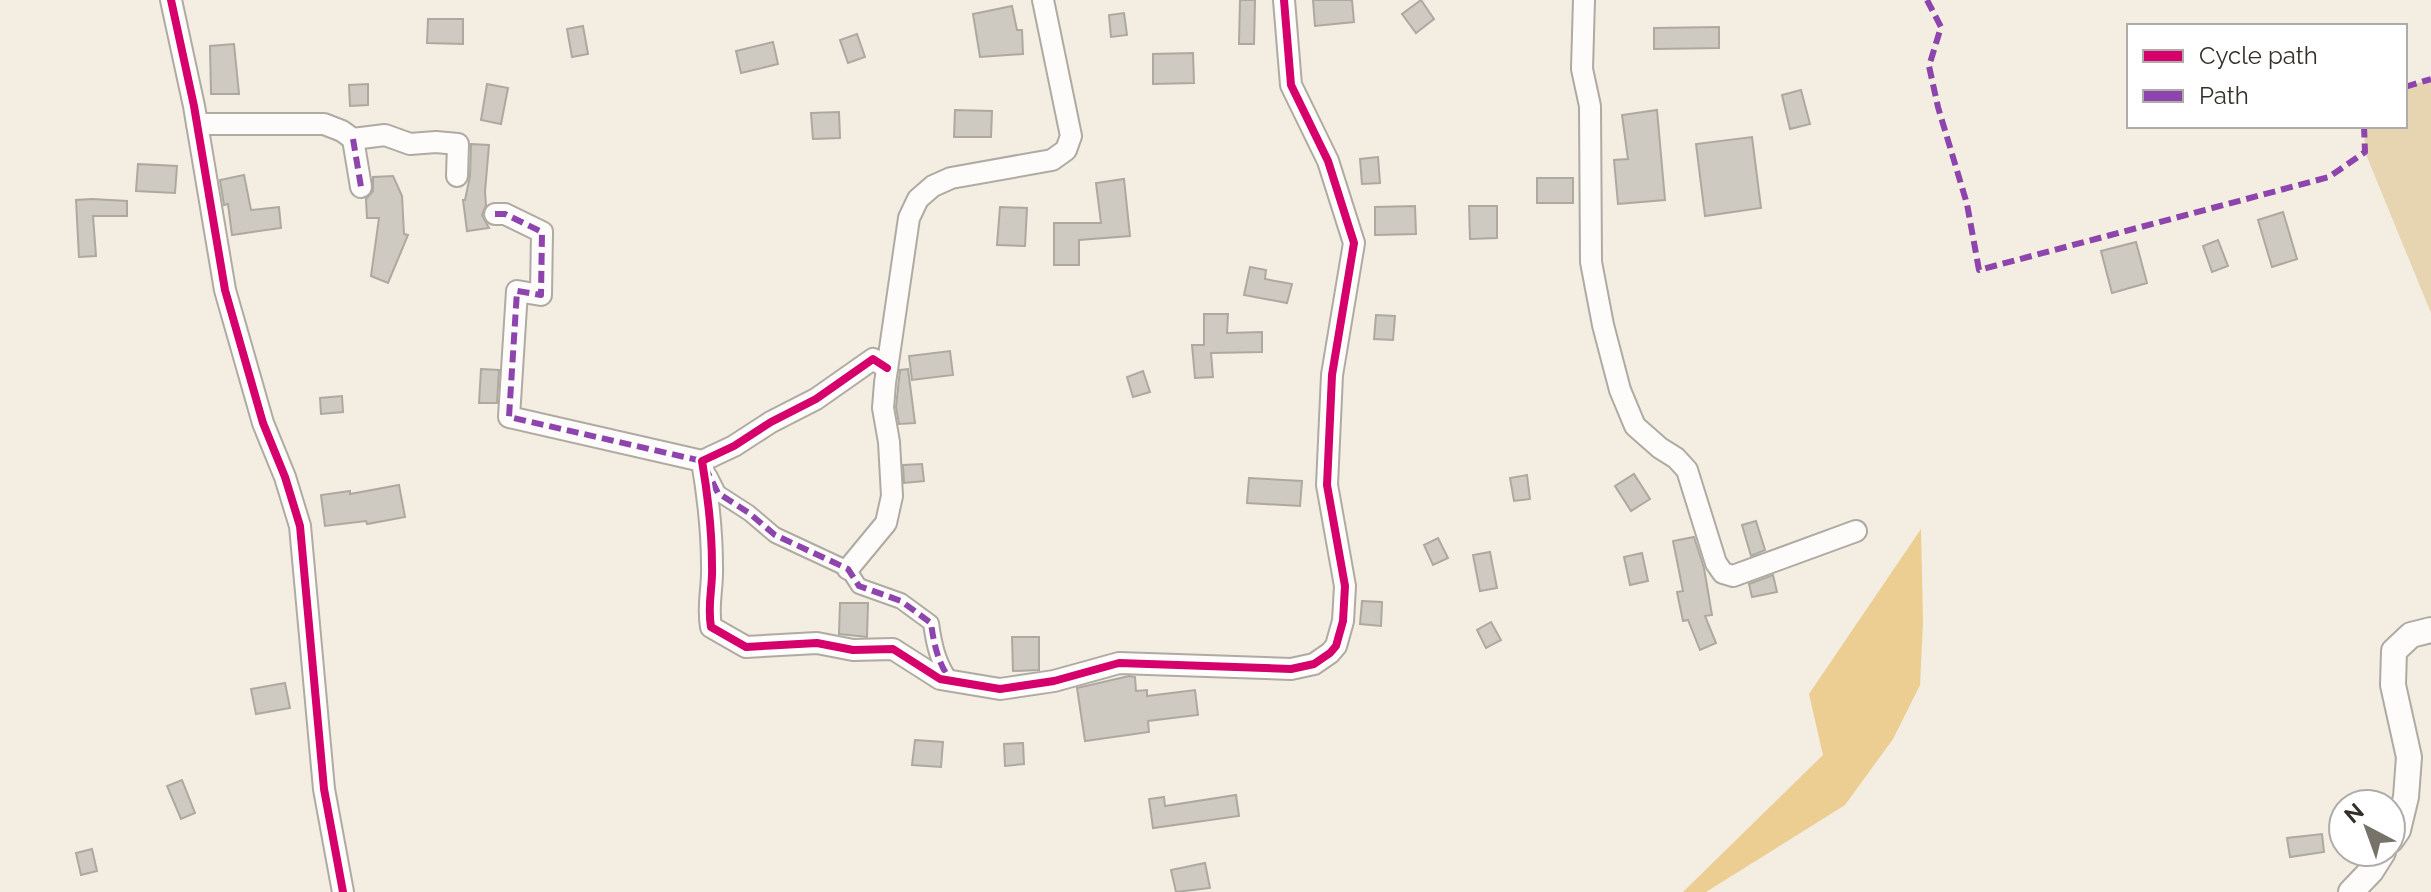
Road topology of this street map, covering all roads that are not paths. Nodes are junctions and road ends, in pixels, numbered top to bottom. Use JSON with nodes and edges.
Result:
{"nodes":[{"id":1,"x":171,"y":0,"type":"edge"},
{"id":2,"x":1043,"y":0,"type":"edge"},
{"id":3,"x":1284,"y":0,"type":"edge"},
{"id":4,"x":1584,"y":0,"type":"edge"},
{"id":5,"x":197,"y":124,"type":"junction"},
{"id":6,"x":353,"y":139,"type":"junction"},
{"id":7,"x":457,"y":176,"type":"dead end"},
{"id":8,"x":361,"y":187,"type":"dead end"},
{"id":9,"x":495,"y":214,"type":"dead end"},
{"id":10,"x":887,"y":368,"type":"junction"},
{"id":11,"x":702,"y":461,"type":"junction"},
{"id":12,"x":1856,"y":531,"type":"dead end"},
{"id":13,"x":848,"y":569,"type":"junction"},
{"id":14,"x":2431,"y":630,"type":"edge"},
{"id":15,"x":951,"y":681,"type":"junction"},
{"id":16,"x":2407,"y":788,"type":"edge"},
{"id":17,"x":2373,"y":868,"type":"edge"},
{"id":18,"x":343,"y":892,"type":"edge"},
{"id":19,"x":2351,"y":892,"type":"edge"}],
"edges":[{"from":1,"to":5,"type":"street"},
{"from":2,"to":10,"type":"street"},
{"from":3,"to":15,"type":"street"},
{"from":4,"to":12,"type":"street"},
{"from":5,"to":6,"type":"street"},
{"from":5,"to":18,"type":"street"},
{"from":6,"to":7,"type":"street"},
{"from":6,"to":8,"type":"street"},
{"from":9,"to":11,"type":"street"},
{"from":10,"to":11,"type":"street"},
{"from":10,"to":13,"type":"street"},
{"from":11,"to":13,"type":"street"},
{"from":11,"to":15,"type":"street"},
{"from":13,"to":15,"type":"street"},
{"from":14,"to":16,"type":"street"},
{"from":17,"to":19,"type":"street"}]}
